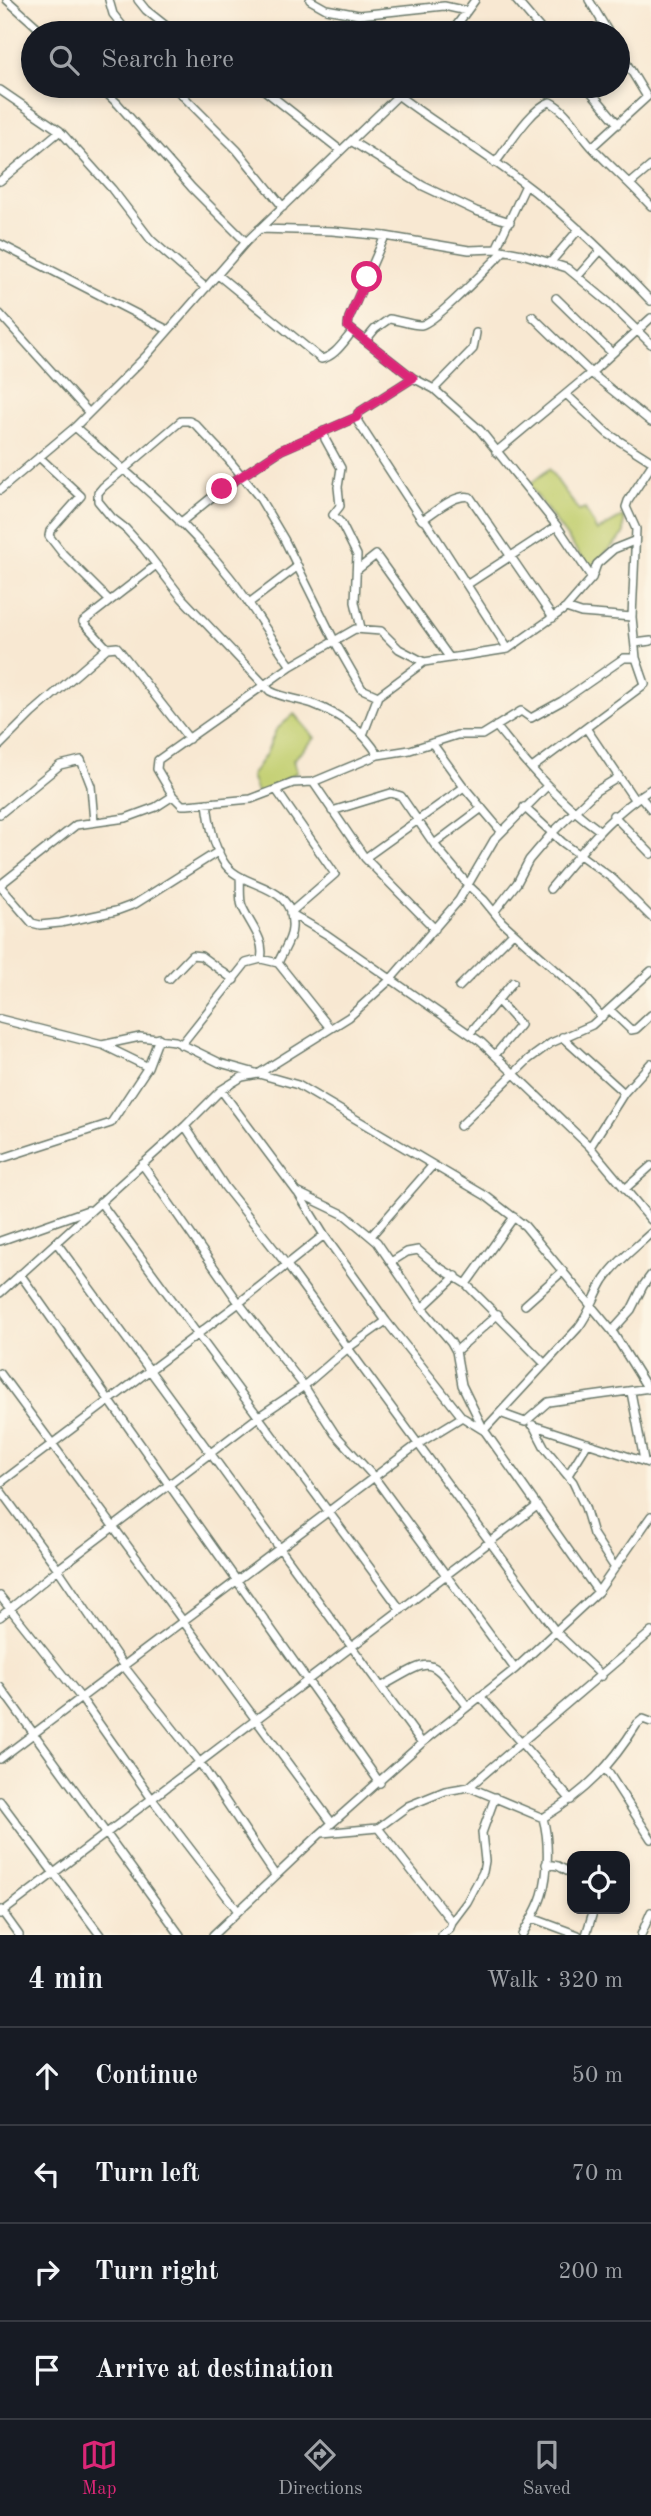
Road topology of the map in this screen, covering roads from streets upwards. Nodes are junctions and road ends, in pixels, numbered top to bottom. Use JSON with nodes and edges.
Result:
{"nodes":[{"id":1,"x":7,"y":0,"type":"edge"},
{"id":2,"x":109,"y":0,"type":"edge"},
{"id":3,"x":138,"y":0,"type":"edge"},
{"id":4,"x":310,"y":0,"type":"edge"},
{"id":5,"x":475,"y":0,"type":"edge"},
{"id":6,"x":516,"y":0,"type":"edge"},
{"id":7,"x":589,"y":0,"type":"edge"},
{"id":8,"x":467,"y":10,"type":"junction"},
{"id":9,"x":31,"y":21,"type":"edge"},
{"id":10,"x":119,"y":21,"type":"edge"},
{"id":11,"x":160,"y":21,"type":"edge"},
{"id":12,"x":459,"y":21,"type":"edge"},
{"id":13,"x":534,"y":21,"type":"edge"},
{"id":14,"x":602,"y":21,"type":"edge"},
{"id":15,"x":630,"y":68,"type":"edge"},
{"id":16,"x":0,"y":90,"type":"edge"},
{"id":17,"x":112,"y":98,"type":"edge"},
{"id":18,"x":185,"y":98,"type":"edge"},
{"id":19,"x":274,"y":98,"type":"edge"},
{"id":20,"x":396,"y":98,"type":"edge"},
{"id":21,"x":401,"y":98,"type":"edge"},
{"id":22,"x":596,"y":98,"type":"edge"},
{"id":23,"x":618,"y":124,"type":"junction"},
{"id":24,"x":60,"y":131,"type":"junction"},
{"id":25,"x":351,"y":141,"type":"junction"},
{"id":26,"x":592,"y":147,"type":"junction"},
{"id":27,"x":340,"y":150,"type":"junction"},
{"id":28,"x":495,"y":163,"type":"junction"},
{"id":29,"x":651,"y":166,"type":"edge"},
{"id":30,"x":0,"y":181,"type":"edge"},
{"id":31,"x":631,"y":183,"type":"junction"},
{"id":32,"x":526,"y":185,"type":"junction"},
{"id":33,"x":651,"y":206,"type":"edge"},
{"id":34,"x":283,"y":207,"type":"junction"},
{"id":35,"x":510,"y":222,"type":"junction"},
{"id":36,"x":259,"y":229,"type":"junction"},
{"id":37,"x":579,"y":229,"type":"junction"},
{"id":38,"x":385,"y":236,"type":"junction"},
{"id":39,"x":246,"y":242,"type":"junction"},
{"id":40,"x":0,"y":244,"type":"edge"},
{"id":41,"x":499,"y":250,"type":"junction"},
{"id":42,"x":601,"y":250,"type":"junction"},
{"id":43,"x":550,"y":263,"type":"junction"},
{"id":44,"x":218,"y":275,"type":"junction"},
{"id":45,"x":578,"y":276,"type":"junction"},
{"id":46,"x":206,"y":288,"type":"junction"},
{"id":47,"x":555,"y":298,"type":"dead end"},
{"id":48,"x":651,"y":302,"type":"edge"},
{"id":49,"x":0,"y":314,"type":"edge"},
{"id":50,"x":532,"y":316,"type":"dead end"},
{"id":51,"x":651,"y":318,"type":"edge"},
{"id":52,"x":168,"y":330,"type":"junction"},
{"id":53,"x":638,"y":330,"type":"junction"},
{"id":54,"x":353,"y":331,"type":"junction"},
{"id":55,"x":476,"y":333,"type":"dead end"},
{"id":56,"x":366,"y":340,"type":"junction"},
{"id":57,"x":651,"y":344,"type":"edge"},
{"id":58,"x":612,"y":353,"type":"junction"},
{"id":59,"x":592,"y":373,"type":"junction"},
{"id":60,"x":413,"y":378,"type":"junction"},
{"id":61,"x":433,"y":388,"type":"junction"},
{"id":62,"x":566,"y":394,"type":"junction"},
{"id":63,"x":89,"y":413,"type":"junction"},
{"id":64,"x":357,"y":417,"type":"junction"},
{"id":65,"x":651,"y":422,"type":"edge"},
{"id":66,"x":75,"y":427,"type":"junction"},
{"id":67,"x":324,"y":431,"type":"junction"},
{"id":68,"x":496,"y":452,"type":"junction"},
{"id":69,"x":39,"y":457,"type":"junction"},
{"id":70,"x":651,"y":463,"type":"edge"},
{"id":71,"x":122,"y":468,"type":"junction"},
{"id":72,"x":241,"y":476,"type":"junction"},
{"id":73,"x":0,"y":489,"type":"edge"},
{"id":74,"x":422,"y":520,"type":"junction"},
{"id":75,"x":180,"y":523,"type":"junction"},
{"id":76,"x":557,"y":526,"type":"junction"},
{"id":77,"x":634,"y":541,"type":"junction"},
{"id":78,"x":511,"y":556,"type":"junction"},
{"id":79,"x":156,"y":565,"type":"junction"},
{"id":80,"x":298,"y":566,"type":"junction"},
{"id":81,"x":357,"y":570,"type":"junction"},
{"id":82,"x":592,"y":578,"type":"junction"},
{"id":83,"x":468,"y":584,"type":"junction"},
{"id":84,"x":110,"y":601,"type":"junction"},
{"id":85,"x":248,"y":603,"type":"junction"},
{"id":86,"x":566,"y":608,"type":"junction"},
{"id":87,"x":632,"y":617,"type":"junction"},
{"id":88,"x":554,"y":618,"type":"junction"},
{"id":89,"x":362,"y":628,"type":"junction"},
{"id":90,"x":651,"y":641,"type":"edge"},
{"id":91,"x":335,"y":642,"type":"junction"},
{"id":92,"x":635,"y":643,"type":"junction"},
{"id":93,"x":107,"y":648,"type":"junction"},
{"id":94,"x":508,"y":649,"type":"junction"},
{"id":95,"x":449,"y":657,"type":"junction"},
{"id":96,"x":636,"y":658,"type":"junction"},
{"id":97,"x":424,"y":662,"type":"junction"},
{"id":98,"x":291,"y":666,"type":"junction"},
{"id":99,"x":265,"y":685,"type":"junction"},
{"id":100,"x":649,"y":687,"type":"edge"},
{"id":101,"x":378,"y":696,"type":"junction"},
{"id":102,"x":496,"y":726,"type":"junction"},
{"id":103,"x":586,"y":728,"type":"junction"},
{"id":104,"x":363,"y":735,"type":"junction"},
{"id":105,"x":189,"y":739,"type":"junction"},
{"id":106,"x":432,"y":743,"type":"junction"},
{"id":107,"x":0,"y":745,"type":"edge"},
{"id":108,"x":378,"y":755,"type":"junction"},
{"id":109,"x":532,"y":768,"type":"junction"},
{"id":110,"x":619,"y":777,"type":"junction"},
{"id":111,"x":313,"y":782,"type":"junction"},
{"id":112,"x":547,"y":786,"type":"junction"},
{"id":113,"x":464,"y":787,"type":"junction"},
{"id":114,"x":651,"y":789,"type":"edge"},
{"id":115,"x":277,"y":791,"type":"junction"},
{"id":116,"x":173,"y":796,"type":"junction"},
{"id":117,"x":637,"y":797,"type":"junction"},
{"id":118,"x":207,"y":803,"type":"junction"},
{"id":119,"x":524,"y":807,"type":"junction"},
{"id":120,"x":482,"y":808,"type":"junction"},
{"id":121,"x":651,"y":809,"type":"edge"},
{"id":122,"x":332,"y":811,"type":"junction"},
{"id":123,"x":574,"y":812,"type":"junction"},
{"id":124,"x":0,"y":814,"type":"edge"},
{"id":125,"x":614,"y":815,"type":"junction"},
{"id":126,"x":418,"y":821,"type":"junction"},
{"id":127,"x":94,"y":822,"type":"junction"},
{"id":128,"x":599,"y":830,"type":"junction"},
{"id":129,"x":501,"y":831,"type":"junction"},
{"id":130,"x":552,"y":833,"type":"junction"},
{"id":131,"x":434,"y":844,"type":"junction"},
{"id":132,"x":219,"y":851,"type":"junction"},
{"id":133,"x":580,"y":854,"type":"junction"},
{"id":134,"x":651,"y":854,"type":"edge"},
{"id":135,"x":365,"y":858,"type":"junction"},
{"id":136,"x":240,"y":877,"type":"junction"},
{"id":137,"x":0,"y":885,"type":"edge"},
{"id":138,"x":469,"y":886,"type":"junction"},
{"id":139,"x":550,"y":889,"type":"dead end"},
{"id":140,"x":495,"y":912,"type":"junction"},
{"id":141,"x":290,"y":913,"type":"junction"},
{"id":142,"x":651,"y":917,"type":"edge"},
{"id":143,"x":435,"y":929,"type":"junction"},
{"id":144,"x":513,"y":933,"type":"junction"},
{"id":145,"x":261,"y":959,"type":"junction"},
{"id":146,"x":278,"y":963,"type":"junction"},
{"id":147,"x":651,"y":971,"type":"edge"},
{"id":148,"x":169,"y":979,"type":"dead end"},
{"id":149,"x":234,"y":980,"type":"junction"},
{"id":150,"x":390,"y":980,"type":"junction"},
{"id":151,"x":513,"y":982,"type":"dead end"},
{"id":152,"x":459,"y":986,"type":"dead end"},
{"id":153,"x":498,"y":1001,"type":"junction"},
{"id":154,"x":610,"y":1010,"type":"junction"},
{"id":155,"x":651,"y":1015,"type":"edge"},
{"id":156,"x":602,"y":1017,"type":"junction"},
{"id":157,"x":0,"y":1019,"type":"edge"},
{"id":158,"x":330,"y":1028,"type":"junction"},
{"id":159,"x":470,"y":1033,"type":"junction"},
{"id":160,"x":562,"y":1037,"type":"junction"},
{"id":161,"x":159,"y":1038,"type":"junction"},
{"id":162,"x":102,"y":1045,"type":"junction"},
{"id":163,"x":181,"y":1045,"type":"junction"},
{"id":164,"x":495,"y":1055,"type":"junction"},
{"id":165,"x":651,"y":1063,"type":"edge"},
{"id":166,"x":148,"y":1068,"type":"junction"},
{"id":167,"x":514,"y":1073,"type":"junction"},
{"id":168,"x":258,"y":1074,"type":"junction"},
{"id":169,"x":221,"y":1090,"type":"junction"},
{"id":170,"x":624,"y":1093,"type":"junction"},
{"id":171,"x":185,"y":1126,"type":"junction"},
{"id":172,"x":460,"y":1126,"type":"dead end"},
{"id":173,"x":590,"y":1147,"type":"junction"},
{"id":174,"x":1,"y":1158,"type":"edge"},
{"id":175,"x":142,"y":1164,"type":"junction"},
{"id":176,"x":432,"y":1166,"type":"junction"},
{"id":177,"x":651,"y":1166,"type":"edge"},
{"id":178,"x":625,"y":1189,"type":"junction"},
{"id":179,"x":298,"y":1192,"type":"junction"},
{"id":180,"x":100,"y":1202,"type":"junction"},
{"id":181,"x":93,"y":1209,"type":"junction"},
{"id":182,"x":514,"y":1217,"type":"junction"},
{"id":183,"x":651,"y":1220,"type":"edge"},
{"id":184,"x":651,"y":1233,"type":"edge"},
{"id":185,"x":324,"y":1236,"type":"junction"},
{"id":186,"x":372,"y":1236,"type":"junction"},
{"id":187,"x":0,"y":1241,"type":"edge"},
{"id":188,"x":56,"y":1242,"type":"junction"},
{"id":189,"x":391,"y":1262,"type":"junction"},
{"id":190,"x":287,"y":1265,"type":"junction"},
{"id":191,"x":563,"y":1270,"type":"junction"},
{"id":192,"x":20,"y":1274,"type":"junction"},
{"id":193,"x":651,"y":1275,"type":"edge"},
{"id":194,"x":456,"y":1276,"type":"junction"},
{"id":195,"x":466,"y":1284,"type":"junction"},
{"id":196,"x":0,"y":1293,"type":"edge"},
{"id":197,"x":239,"y":1303,"type":"junction"},
{"id":198,"x":525,"y":1305,"type":"dead end"},
{"id":199,"x":592,"y":1306,"type":"junction"},
{"id":200,"x":422,"y":1308,"type":"junction"},
{"id":201,"x":498,"y":1314,"type":"junction"},
{"id":202,"x":386,"y":1321,"type":"junction"},
{"id":203,"x":612,"y":1331,"type":"junction"},
{"id":204,"x":197,"y":1334,"type":"junction"},
{"id":205,"x":348,"y":1348,"type":"junction"},
{"id":206,"x":456,"y":1351,"type":"junction"},
{"id":207,"x":545,"y":1364,"type":"junction"},
{"id":208,"x":149,"y":1370,"type":"junction"},
{"id":209,"x":0,"y":1373,"type":"edge"},
{"id":210,"x":303,"y":1386,"type":"junction"},
{"id":211,"x":649,"y":1388,"type":"edge"},
{"id":212,"x":631,"y":1392,"type":"junction"},
{"id":213,"x":109,"y":1400,"type":"junction"},
{"id":214,"x":500,"y":1413,"type":"junction"},
{"id":215,"x":258,"y":1417,"type":"junction"},
{"id":216,"x":462,"y":1417,"type":"junction"},
{"id":217,"x":529,"y":1423,"type":"junction"},
{"id":218,"x":484,"y":1430,"type":"junction"},
{"id":219,"x":52,"y":1443,"type":"junction"},
{"id":220,"x":588,"y":1443,"type":"junction"},
{"id":221,"x":418,"y":1444,"type":"junction"},
{"id":222,"x":211,"y":1453,"type":"junction"},
{"id":223,"x":648,"y":1462,"type":"edge"},
{"id":224,"x":568,"y":1475,"type":"junction"},
{"id":225,"x":374,"y":1478,"type":"junction"},
{"id":226,"x":0,"y":1483,"type":"edge"},
{"id":227,"x":169,"y":1485,"type":"junction"},
{"id":228,"x":0,"y":1490,"type":"edge"},
{"id":229,"x":537,"y":1506,"type":"junction"},
{"id":230,"x":328,"y":1512,"type":"junction"},
{"id":231,"x":651,"y":1516,"type":"edge"},
{"id":232,"x":114,"y":1527,"type":"junction"},
{"id":233,"x":490,"y":1542,"type":"junction"},
{"id":234,"x":280,"y":1548,"type":"junction"},
{"id":235,"x":615,"y":1568,"type":"junction"},
{"id":236,"x":58,"y":1569,"type":"junction"},
{"id":237,"x":446,"y":1576,"type":"junction"},
{"id":238,"x":237,"y":1581,"type":"junction"},
{"id":239,"x":598,"y":1592,"type":"junction"},
{"id":240,"x":0,"y":1596,"type":"edge"},
{"id":241,"x":401,"y":1610,"type":"junction"},
{"id":242,"x":10,"y":1611,"type":"junction"},
{"id":243,"x":0,"y":1617,"type":"edge"},
{"id":244,"x":183,"y":1621,"type":"junction"},
{"id":245,"x":556,"y":1632,"type":"junction"},
{"id":246,"x":651,"y":1632,"type":"edge"},
{"id":247,"x":352,"y":1647,"type":"junction"},
{"id":248,"x":123,"y":1665,"type":"junction"},
{"id":249,"x":515,"y":1669,"type":"junction"},
{"id":250,"x":602,"y":1676,"type":"junction"},
{"id":251,"x":307,"y":1681,"type":"junction"},
{"id":252,"x":0,"y":1687,"type":"edge"},
{"id":253,"x":381,"y":1687,"type":"junction"},
{"id":254,"x":480,"y":1696,"type":"junction"},
{"id":255,"x":81,"y":1698,"type":"junction"},
{"id":256,"x":467,"y":1706,"type":"junction"},
{"id":257,"x":256,"y":1720,"type":"junction"},
{"id":258,"x":651,"y":1722,"type":"edge"},
{"id":259,"x":35,"y":1733,"type":"junction"},
{"id":260,"x":422,"y":1743,"type":"junction"},
{"id":261,"x":520,"y":1744,"type":"junction"},
{"id":262,"x":0,"y":1759,"type":"edge"},
{"id":263,"x":200,"y":1763,"type":"junction"},
{"id":264,"x":606,"y":1769,"type":"junction"},
{"id":265,"x":380,"y":1783,"type":"junction"},
{"id":266,"x":469,"y":1787,"type":"junction"},
{"id":267,"x":495,"y":1797,"type":"junction"},
{"id":268,"x":152,"y":1799,"type":"junction"},
{"id":269,"x":571,"y":1800,"type":"junction"},
{"id":270,"x":0,"y":1801,"type":"edge"},
{"id":271,"x":543,"y":1818,"type":"junction"},
{"id":272,"x":332,"y":1823,"type":"junction"},
{"id":273,"x":378,"y":1828,"type":"junction"},
{"id":274,"x":107,"y":1833,"type":"junction"},
{"id":275,"x":321,"y":1833,"type":"junction"},
{"id":276,"x":651,"y":1839,"type":"edge"},
{"id":277,"x":546,"y":1864,"type":"junction"},
{"id":278,"x":567,"y":1871,"type":"edge"},
{"id":279,"x":54,"y":1873,"type":"junction"},
{"id":280,"x":275,"y":1875,"type":"junction"},
{"id":281,"x":238,"y":1911,"type":"junction"},
{"id":282,"x":1,"y":1912,"type":"edge"},
{"id":283,"x":651,"y":1912,"type":"edge"},
{"id":284,"x":592,"y":1914,"type":"edge"},
{"id":285,"x":532,"y":1918,"type":"junction"},
{"id":286,"x":452,"y":1922,"type":"junction"},
{"id":287,"x":19,"y":1935,"type":"edge"},
{"id":288,"x":100,"y":1935,"type":"edge"},
{"id":289,"x":180,"y":1935,"type":"edge"},
{"id":290,"x":213,"y":1935,"type":"edge"},
{"id":291,"x":442,"y":1935,"type":"edge"},
{"id":292,"x":522,"y":1935,"type":"edge"},
{"id":293,"x":578,"y":1935,"type":"edge"},
{"id":294,"x":586,"y":1935,"type":"edge"},
{"id":295,"x":641,"y":1935,"type":"edge"}],
"edges":[{"from":1,"to":9,"type":"street"},
{"from":2,"to":10,"type":"street"},
{"from":3,"to":11,"type":"street"},
{"from":4,"to":8,"type":"street"},
{"from":5,"to":8,"type":"street"},
{"from":6,"to":13,"type":"street"},
{"from":7,"to":14,"type":"street"},
{"from":8,"to":12,"type":"street"},
{"from":15,"to":23,"type":"street"},
{"from":16,"to":24,"type":"street"},
{"from":17,"to":39,"type":"street"},
{"from":18,"to":34,"type":"street"},
{"from":19,"to":27,"type":"street"},
{"from":20,"to":25,"type":"street"},
{"from":21,"to":28,"type":"street"},
{"from":22,"to":23,"type":"street"},
{"from":23,"to":26,"type":"street"},
{"from":24,"to":30,"type":"street"},
{"from":24,"to":46,"type":"street"},
{"from":25,"to":27,"type":"street"},
{"from":25,"to":35,"type":"street"},
{"from":26,"to":28,"type":"street"},
{"from":26,"to":31,"type":"street"},
{"from":27,"to":34,"type":"street"},
{"from":28,"to":32,"type":"street"},
{"from":29,"to":31,"type":"street"},
{"from":31,"to":33,"type":"street"},
{"from":32,"to":35,"type":"street"},
{"from":32,"to":37,"type":"street"},
{"from":34,"to":36,"type":"street"},
{"from":35,"to":41,"type":"street"},
{"from":36,"to":38,"type":"street"},
{"from":36,"to":39,"type":"street"},
{"from":37,"to":42,"type":"street"},
{"from":37,"to":43,"type":"street"},
{"from":38,"to":41,"type":"street"},
{"from":38,"to":54,"type":"street"},
{"from":39,"to":44,"type":"street"},
{"from":40,"to":52,"type":"street"},
{"from":41,"to":43,"type":"street"},
{"from":41,"to":56,"type":"street"},
{"from":42,"to":45,"type":"street"},
{"from":42,"to":48,"type":"street"},
{"from":43,"to":45,"type":"street"},
{"from":44,"to":46,"type":"street"},
{"from":44,"to":54,"type":"street"},
{"from":45,"to":53,"type":"street"},
{"from":46,"to":52,"type":"street"},
{"from":47,"to":58,"type":"street"},
{"from":49,"to":63,"type":"street"},
{"from":50,"to":59,"type":"street"},
{"from":51,"to":53,"type":"street"},
{"from":52,"to":63,"type":"street"},
{"from":53,"to":57,"type":"street"},
{"from":53,"to":58,"type":"street"},
{"from":54,"to":56,"type":"street"},
{"from":55,"to":61,"type":"street"},
{"from":56,"to":60,"type":"street"},
{"from":58,"to":59,"type":"street"},
{"from":59,"to":62,"type":"street"},
{"from":59,"to":65,"type":"street"},
{"from":60,"to":61,"type":"street"},
{"from":60,"to":64,"type":"street"},
{"from":61,"to":68,"type":"street"},
{"from":62,"to":68,"type":"street"},
{"from":62,"to":70,"type":"street"},
{"from":63,"to":66,"type":"street"},
{"from":64,"to":67,"type":"street"},
{"from":64,"to":74,"type":"street"},
{"from":66,"to":69,"type":"street"},
{"from":66,"to":71,"type":"street"},
{"from":67,"to":72,"type":"street"},
{"from":67,"to":81,"type":"street"},
{"from":68,"to":76,"type":"street"},
{"from":69,"to":73,"type":"street"},
{"from":69,"to":84,"type":"street"},
{"from":70,"to":77,"type":"street"},
{"from":71,"to":72,"type":"street"},
{"from":71,"to":75,"type":"street"},
{"from":71,"to":79,"type":"street"},
{"from":72,"to":75,"type":"street"},
{"from":72,"to":80,"type":"street"},
{"from":74,"to":78,"type":"street"},
{"from":74,"to":83,"type":"street"},
{"from":75,"to":85,"type":"street"},
{"from":76,"to":78,"type":"street"},
{"from":76,"to":82,"type":"street"},
{"from":77,"to":82,"type":"street"},
{"from":77,"to":87,"type":"street"},
{"from":78,"to":83,"type":"street"},
{"from":78,"to":88,"type":"street"},
{"from":79,"to":84,"type":"street"},
{"from":79,"to":99,"type":"street"},
{"from":80,"to":85,"type":"street"},
{"from":80,"to":91,"type":"street"},
{"from":81,"to":89,"type":"street"},
{"from":81,"to":95,"type":"street"},
{"from":82,"to":86,"type":"street"},
{"from":83,"to":94,"type":"street"},
{"from":84,"to":93,"type":"street"},
{"from":85,"to":98,"type":"street"},
{"from":86,"to":87,"type":"street"},
{"from":86,"to":88,"type":"street"},
{"from":87,"to":92,"type":"street"},
{"from":88,"to":94,"type":"street"},
{"from":89,"to":91,"type":"street"},
{"from":89,"to":97,"type":"street"},
{"from":90,"to":92,"type":"street"},
{"from":91,"to":98,"type":"street"},
{"from":91,"to":101,"type":"street"},
{"from":92,"to":96,"type":"street"},
{"from":93,"to":105,"type":"street"},
{"from":93,"to":107,"type":"street"},
{"from":94,"to":95,"type":"street"},
{"from":95,"to":97,"type":"street"},
{"from":96,"to":100,"type":"street"},
{"from":96,"to":102,"type":"street"},
{"from":97,"to":101,"type":"street"},
{"from":98,"to":99,"type":"street"},
{"from":99,"to":104,"type":"street"},
{"from":99,"to":105,"type":"street"},
{"from":100,"to":103,"type":"street"},
{"from":101,"to":104,"type":"street"},
{"from":102,"to":106,"type":"street"},
{"from":102,"to":109,"type":"street"},
{"from":103,"to":109,"type":"street"},
{"from":103,"to":110,"type":"street"},
{"from":104,"to":108,"type":"street"},
{"from":105,"to":116,"type":"street"},
{"from":106,"to":108,"type":"street"},
{"from":106,"to":113,"type":"street"},
{"from":108,"to":111,"type":"street"},
{"from":109,"to":112,"type":"street"},
{"from":110,"to":117,"type":"street"},
{"from":110,"to":123,"type":"street"},
{"from":111,"to":115,"type":"street"},
{"from":111,"to":122,"type":"street"},
{"from":112,"to":119,"type":"street"},
{"from":112,"to":123,"type":"street"},
{"from":113,"to":120,"type":"street"},
{"from":113,"to":126,"type":"street"},
{"from":114,"to":117,"type":"street"},
{"from":115,"to":118,"type":"street"},
{"from":115,"to":141,"type":"street"},
{"from":116,"to":118,"type":"street"},
{"from":116,"to":127,"type":"street"},
{"from":117,"to":121,"type":"street"},
{"from":117,"to":125,"type":"street"},
{"from":118,"to":132,"type":"street"},
{"from":119,"to":129,"type":"street"},
{"from":119,"to":130,"type":"street"},
{"from":120,"to":129,"type":"street"},
{"from":120,"to":131,"type":"street"},
{"from":122,"to":126,"type":"street"},
{"from":122,"to":135,"type":"street"},
{"from":123,"to":128,"type":"street"},
{"from":123,"to":130,"type":"street"},
{"from":124,"to":127,"type":"street"},
{"from":125,"to":128,"type":"street"},
{"from":125,"to":134,"type":"street"},
{"from":126,"to":131,"type":"street"},
{"from":126,"to":135,"type":"street"},
{"from":127,"to":137,"type":"street"},
{"from":128,"to":133,"type":"street"},
{"from":129,"to":138,"type":"street"},
{"from":130,"to":133,"type":"street"},
{"from":130,"to":140,"type":"street"},
{"from":131,"to":138,"type":"street"},
{"from":132,"to":136,"type":"street"},
{"from":132,"to":137,"type":"street"},
{"from":133,"to":139,"type":"street"},
{"from":133,"to":142,"type":"street"},
{"from":135,"to":143,"type":"street"},
{"from":136,"to":141,"type":"street"},
{"from":136,"to":145,"type":"street"},
{"from":138,"to":140,"type":"street"},
{"from":138,"to":143,"type":"street"},
{"from":140,"to":144,"type":"street"},
{"from":141,"to":146,"type":"street"},
{"from":141,"to":150,"type":"street"},
{"from":143,"to":150,"type":"street"},
{"from":144,"to":152,"type":"street"},
{"from":144,"to":156,"type":"street"},
{"from":145,"to":146,"type":"street"},
{"from":145,"to":149,"type":"street"},
{"from":146,"to":158,"type":"street"},
{"from":147,"to":154,"type":"street"},
{"from":148,"to":149,"type":"street"},
{"from":149,"to":163,"type":"street"},
{"from":150,"to":158,"type":"street"},
{"from":150,"to":159,"type":"street"},
{"from":151,"to":153,"type":"street"},
{"from":153,"to":159,"type":"street"},
{"from":153,"to":164,"type":"street"},
{"from":154,"to":155,"type":"street"},
{"from":154,"to":156,"type":"street"},
{"from":156,"to":160,"type":"street"},
{"from":157,"to":162,"type":"street"},
{"from":158,"to":168,"type":"street"},
{"from":159,"to":164,"type":"street"},
{"from":160,"to":167,"type":"street"},
{"from":160,"to":170,"type":"street"},
{"from":161,"to":162,"type":"street"},
{"from":161,"to":163,"type":"street"},
{"from":161,"to":166,"type":"street"},
{"from":162,"to":166,"type":"street"},
{"from":163,"to":168,"type":"street"},
{"from":164,"to":167,"type":"street"},
{"from":165,"to":170,"type":"street"},
{"from":166,"to":174,"type":"street"},
{"from":167,"to":172,"type":"street"},
{"from":167,"to":173,"type":"street"},
{"from":168,"to":169,"type":"street"},
{"from":168,"to":176,"type":"street"},
{"from":169,"to":171,"type":"street"},
{"from":169,"to":179,"type":"street"},
{"from":170,"to":173,"type":"street"},
{"from":171,"to":175,"type":"street"},
{"from":171,"to":190,"type":"street"},
{"from":173,"to":178,"type":"street"},
{"from":175,"to":180,"type":"street"},
{"from":175,"to":197,"type":"street"},
{"from":176,"to":182,"type":"street"},
{"from":176,"to":186,"type":"street"},
{"from":177,"to":178,"type":"street"},
{"from":178,"to":183,"type":"street"},
{"from":179,"to":185,"type":"street"},
{"from":179,"to":186,"type":"street"},
{"from":180,"to":181,"type":"street"},
{"from":180,"to":204,"type":"street"},
{"from":181,"to":187,"type":"street"},
{"from":181,"to":188,"type":"street"},
{"from":182,"to":191,"type":"street"},
{"from":182,"to":195,"type":"street"},
{"from":184,"to":199,"type":"street"},
{"from":185,"to":190,"type":"street"},
{"from":185,"to":202,"type":"street"},
{"from":186,"to":189,"type":"street"},
{"from":188,"to":192,"type":"street"},
{"from":188,"to":208,"type":"street"},
{"from":189,"to":194,"type":"street"},
{"from":189,"to":200,"type":"street"},
{"from":190,"to":197,"type":"street"},
{"from":190,"to":205,"type":"street"},
{"from":191,"to":198,"type":"street"},
{"from":191,"to":199,"type":"street"},
{"from":192,"to":196,"type":"street"},
{"from":192,"to":213,"type":"street"},
{"from":193,"to":203,"type":"street"},
{"from":194,"to":195,"type":"street"},
{"from":194,"to":200,"type":"street"},
{"from":195,"to":201,"type":"street"},
{"from":197,"to":204,"type":"street"},
{"from":197,"to":210,"type":"street"},
{"from":199,"to":203,"type":"street"},
{"from":199,"to":207,"type":"street"},
{"from":200,"to":206,"type":"street"},
{"from":201,"to":206,"type":"street"},
{"from":201,"to":207,"type":"street"},
{"from":202,"to":205,"type":"street"},
{"from":202,"to":216,"type":"street"},
{"from":203,"to":211,"type":"street"},
{"from":204,"to":208,"type":"street"},
{"from":204,"to":215,"type":"street"},
{"from":205,"to":210,"type":"street"},
{"from":205,"to":221,"type":"street"},
{"from":206,"to":218,"type":"street"},
{"from":207,"to":214,"type":"street"},
{"from":208,"to":213,"type":"street"},
{"from":208,"to":222,"type":"street"},
{"from":209,"to":219,"type":"street"},
{"from":210,"to":215,"type":"street"},
{"from":210,"to":225,"type":"street"},
{"from":211,"to":212,"type":"street"},
{"from":212,"to":217,"type":"street"},
{"from":212,"to":223,"type":"street"},
{"from":213,"to":219,"type":"street"},
{"from":213,"to":227,"type":"street"},
{"from":214,"to":217,"type":"street"},
{"from":214,"to":218,"type":"street"},
{"from":215,"to":222,"type":"street"},
{"from":215,"to":230,"type":"street"},
{"from":216,"to":218,"type":"street"},
{"from":216,"to":221,"type":"street"},
{"from":217,"to":220,"type":"street"},
{"from":217,"to":224,"type":"street"},
{"from":218,"to":229,"type":"street"},
{"from":219,"to":226,"type":"street"},
{"from":219,"to":232,"type":"street"},
{"from":220,"to":223,"type":"street"},
{"from":220,"to":224,"type":"street"},
{"from":221,"to":225,"type":"street"},
{"from":221,"to":233,"type":"street"},
{"from":222,"to":227,"type":"street"},
{"from":222,"to":234,"type":"street"},
{"from":224,"to":235,"type":"street"},
{"from":225,"to":230,"type":"street"},
{"from":225,"to":237,"type":"street"},
{"from":227,"to":232,"type":"street"},
{"from":227,"to":238,"type":"street"},
{"from":228,"to":236,"type":"street"},
{"from":229,"to":233,"type":"street"},
{"from":229,"to":239,"type":"street"},
{"from":230,"to":234,"type":"street"},
{"from":230,"to":241,"type":"street"},
{"from":231,"to":235,"type":"street"},
{"from":232,"to":236,"type":"street"},
{"from":232,"to":244,"type":"street"},
{"from":233,"to":237,"type":"street"},
{"from":233,"to":245,"type":"street"},
{"from":234,"to":238,"type":"street"},
{"from":234,"to":247,"type":"street"},
{"from":235,"to":239,"type":"street"},
{"from":236,"to":242,"type":"street"},
{"from":236,"to":248,"type":"street"},
{"from":237,"to":241,"type":"street"},
{"from":237,"to":249,"type":"street"},
{"from":238,"to":244,"type":"street"},
{"from":238,"to":251,"type":"street"},
{"from":239,"to":245,"type":"street"},
{"from":240,"to":242,"type":"street"},
{"from":241,"to":247,"type":"street"},
{"from":242,"to":243,"type":"street"},
{"from":242,"to":255,"type":"street"},
{"from":244,"to":248,"type":"street"},
{"from":244,"to":257,"type":"street"},
{"from":245,"to":249,"type":"street"},
{"from":245,"to":250,"type":"street"},
{"from":246,"to":250,"type":"street"},
{"from":247,"to":251,"type":"street"},
{"from":247,"to":253,"type":"street"},
{"from":248,"to":255,"type":"street"},
{"from":248,"to":263,"type":"street"},
{"from":249,"to":254,"type":"street"},
{"from":250,"to":261,"type":"street"},
{"from":251,"to":257,"type":"street"},
{"from":251,"to":265,"type":"street"},
{"from":252,"to":259,"type":"street"},
{"from":253,"to":256,"type":"street"},
{"from":253,"to":260,"type":"street"},
{"from":254,"to":256,"type":"street"},
{"from":254,"to":261,"type":"street"},
{"from":255,"to":259,"type":"street"},
{"from":255,"to":268,"type":"street"},
{"from":256,"to":260,"type":"street"},
{"from":257,"to":263,"type":"street"},
{"from":257,"to":272,"type":"street"},
{"from":258,"to":264,"type":"street"},
{"from":259,"to":262,"type":"street"},
{"from":259,"to":274,"type":"street"},
{"from":260,"to":265,"type":"street"},
{"from":261,"to":266,"type":"street"},
{"from":261,"to":269,"type":"street"},
{"from":263,"to":268,"type":"street"},
{"from":263,"to":280,"type":"street"},
{"from":264,"to":269,"type":"street"},
{"from":264,"to":276,"type":"street"},
{"from":265,"to":272,"type":"street"},
{"from":266,"to":267,"type":"street"},
{"from":266,"to":273,"type":"street"},
{"from":267,"to":271,"type":"street"},
{"from":267,"to":286,"type":"street"},
{"from":268,"to":274,"type":"street"},
{"from":268,"to":281,"type":"street"},
{"from":269,"to":271,"type":"street"},
{"from":270,"to":279,"type":"street"},
{"from":271,"to":277,"type":"street"},
{"from":272,"to":275,"type":"street"},
{"from":273,"to":275,"type":"street"},
{"from":273,"to":286,"type":"street"},
{"from":274,"to":279,"type":"street"},
{"from":274,"to":289,"type":"street"},
{"from":275,"to":280,"type":"street"},
{"from":277,"to":278,"type":"street"},
{"from":277,"to":285,"type":"street"},
{"from":279,"to":282,"type":"street"},
{"from":279,"to":288,"type":"street"},
{"from":280,"to":281,"type":"street"},
{"from":281,"to":290,"type":"street"},
{"from":282,"to":287,"type":"street"},
{"from":283,"to":295,"type":"street"},
{"from":284,"to":294,"type":"street"},
{"from":285,"to":292,"type":"street"},
{"from":285,"to":293,"type":"street"},
{"from":286,"to":291,"type":"street"}]}
